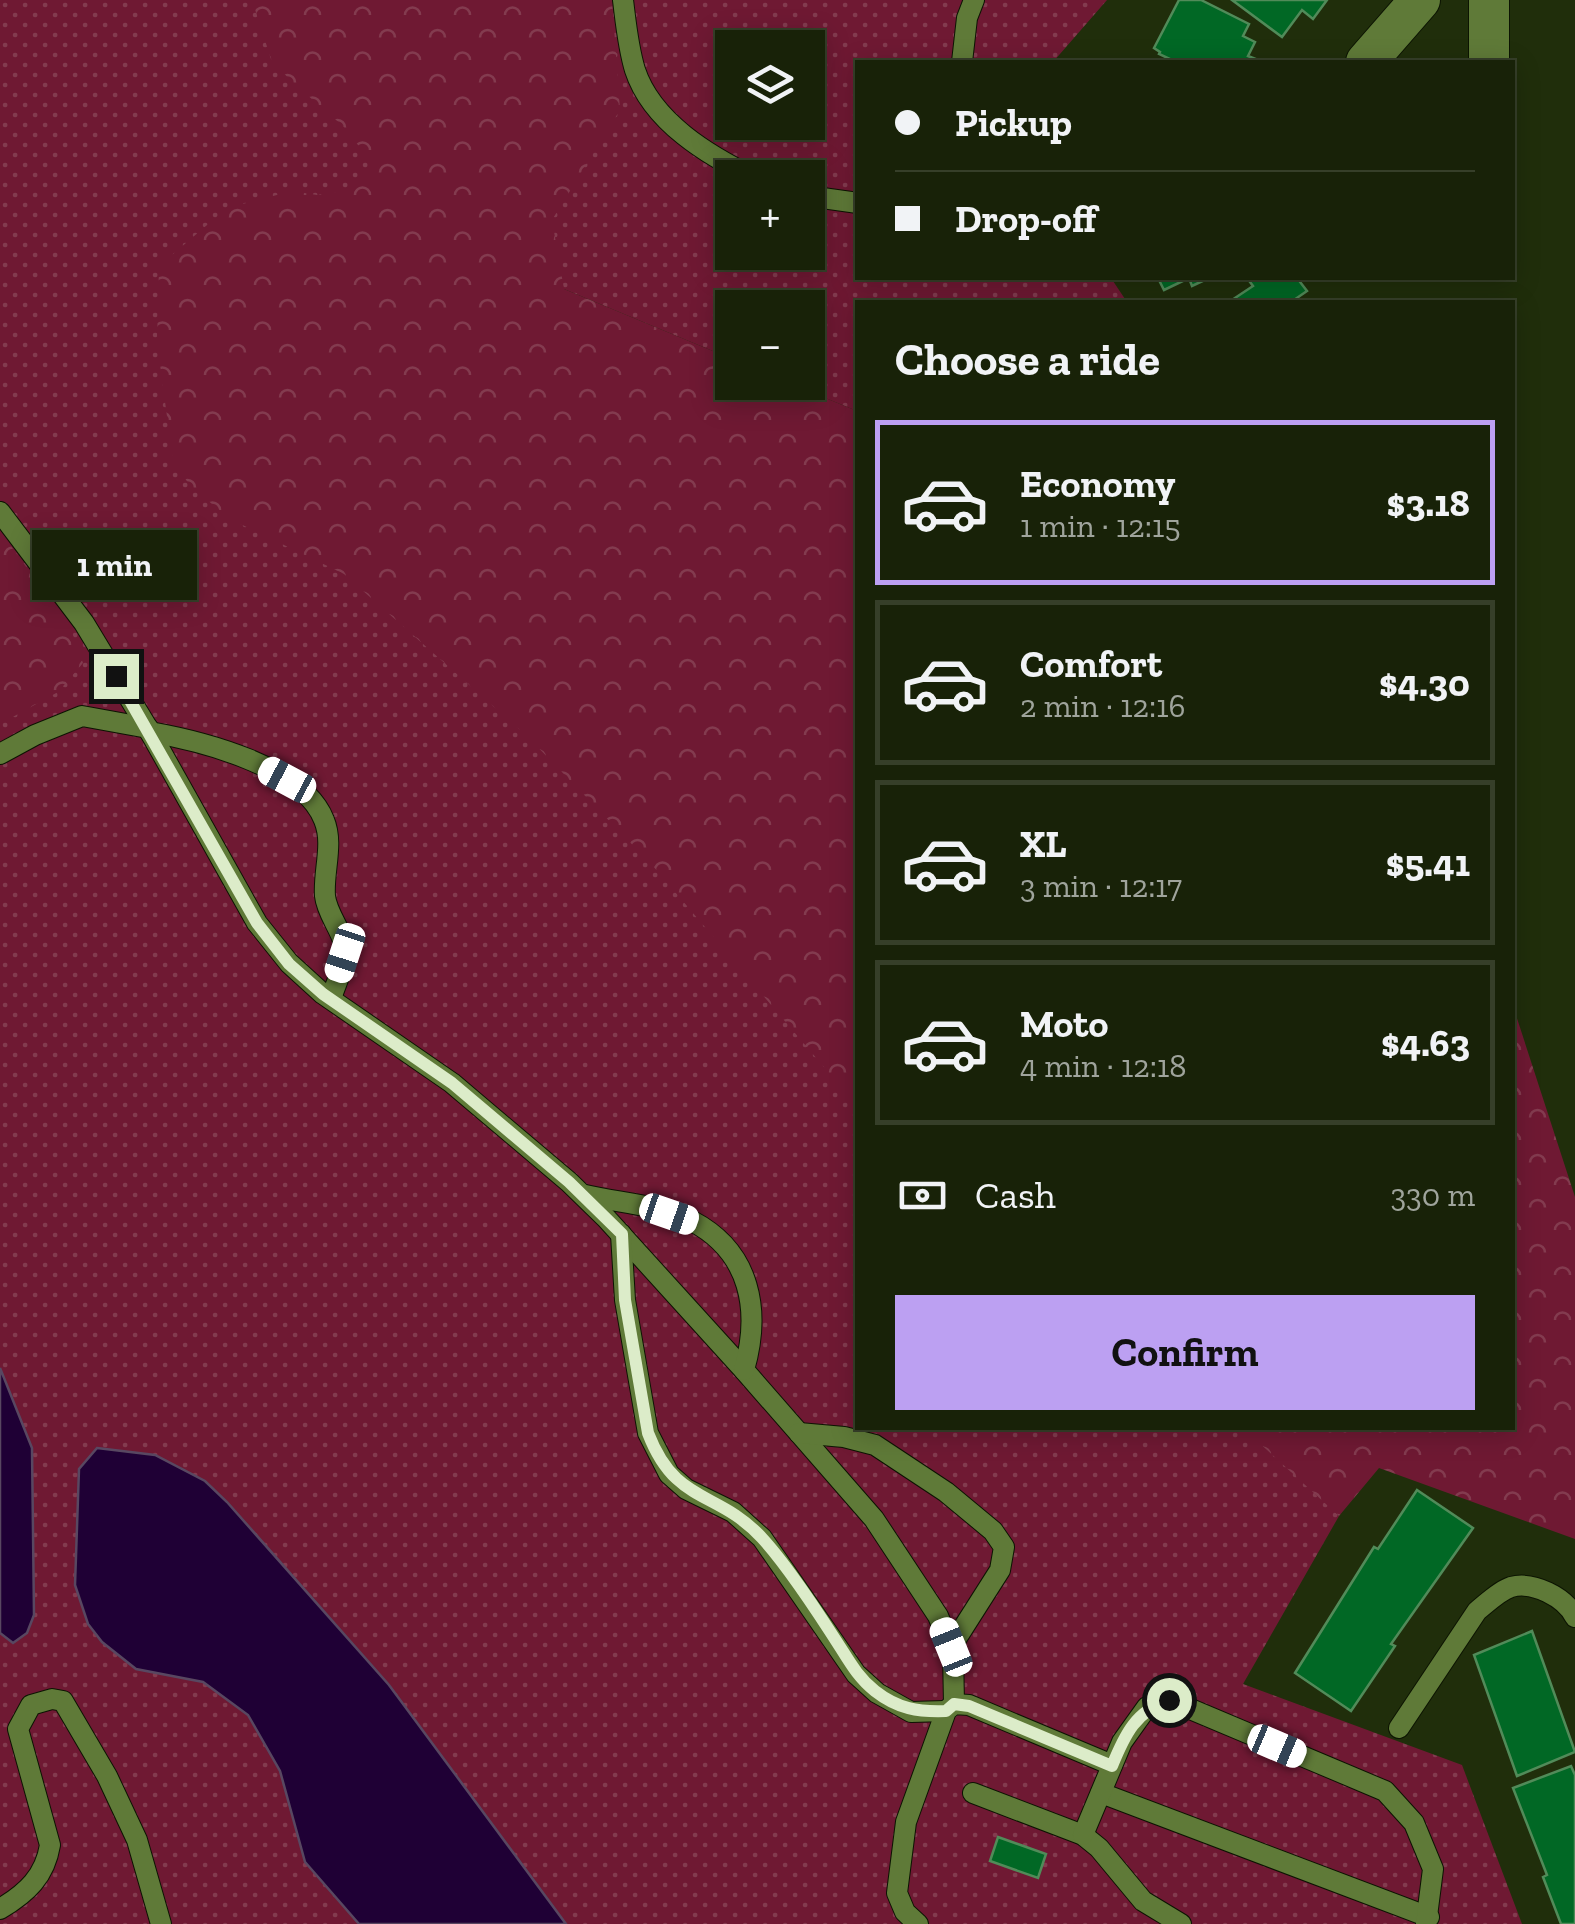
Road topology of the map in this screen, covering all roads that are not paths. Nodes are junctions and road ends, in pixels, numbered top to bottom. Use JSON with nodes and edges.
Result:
{"nodes":[{"id":1,"x":623,"y":0,"type":"edge"},
{"id":2,"x":974,"y":0,"type":"edge"},
{"id":3,"x":1420,"y":0,"type":"edge"},
{"id":4,"x":1489,"y":0,"type":"edge"},
{"id":5,"x":962,"y":60,"type":"edge"},
{"id":6,"x":1368,"y":60,"type":"edge"},
{"id":7,"x":1489,"y":60,"type":"edge"},
{"id":8,"x":718,"y":160,"type":"edge"},
{"id":9,"x":825,"y":198,"type":"edge"},
{"id":10,"x":855,"y":203,"type":"edge"},
{"id":11,"x":0,"y":512,"type":"edge"},
{"id":12,"x":149,"y":730,"type":"junction"},
{"id":13,"x":0,"y":754,"type":"edge"},
{"id":14,"x":331,"y":998,"type":"junction"},
{"id":15,"x":581,"y":1194,"type":"junction"},
{"id":16,"x":622,"y":1234,"type":"junction"},
{"id":17,"x":744,"y":1370,"type":"junction"},
{"id":18,"x":799,"y":1433,"type":"junction"},
{"id":19,"x":1575,"y":1616,"type":"edge"},
{"id":20,"x":951,"y":1647,"type":"junction"},
{"id":21,"x":950,"y":1707,"type":"junction"},
{"id":22,"x":1399,"y":1728,"type":"dead end"},
{"id":23,"x":1112,"y":1766,"type":"junction"},
{"id":24,"x":973,"y":1793,"type":"dead end"},
{"id":25,"x":1101,"y":1793,"type":"junction"},
{"id":26,"x":1083,"y":1835,"type":"junction"},
{"id":27,"x":0,"y":1909,"type":"edge"},
{"id":28,"x":1428,"y":1920,"type":"edge"},
{"id":29,"x":161,"y":1924,"type":"edge"},
{"id":30,"x":918,"y":1924,"type":"edge"},
{"id":31,"x":1181,"y":1924,"type":"edge"}],
"edges":[{"from":1,"to":8,"type":"lane"},
{"from":2,"to":5,"type":"lane"},
{"from":3,"to":6,"type":"street"},
{"from":4,"to":7,"type":"street"},
{"from":9,"to":10,"type":"lane"},
{"from":11,"to":12,"type":"lane"},
{"from":12,"to":13,"type":"lane"},
{"from":12,"to":14,"type":"lane"},
{"from":12,"to":14,"type":"lane"},
{"from":14,"to":15,"type":"lane"},
{"from":15,"to":16,"type":"lane"},
{"from":15,"to":17,"type":"lane"},
{"from":16,"to":17,"type":"lane"},
{"from":16,"to":21,"type":"lane"},
{"from":17,"to":18,"type":"lane"},
{"from":18,"to":20,"type":"lane"},
{"from":18,"to":20,"type":"lane"},
{"from":19,"to":22,"type":"lane"},
{"from":20,"to":21,"type":"lane"},
{"from":21,"to":23,"type":"lane"},
{"from":21,"to":30,"type":"lane"},
{"from":23,"to":25,"type":"lane"},
{"from":23,"to":28,"type":"lane"},
{"from":24,"to":26,"type":"lane"},
{"from":25,"to":26,"type":"lane"},
{"from":25,"to":28,"type":"lane"},
{"from":26,"to":31,"type":"lane"},
{"from":27,"to":29,"type":"lane"}]}
